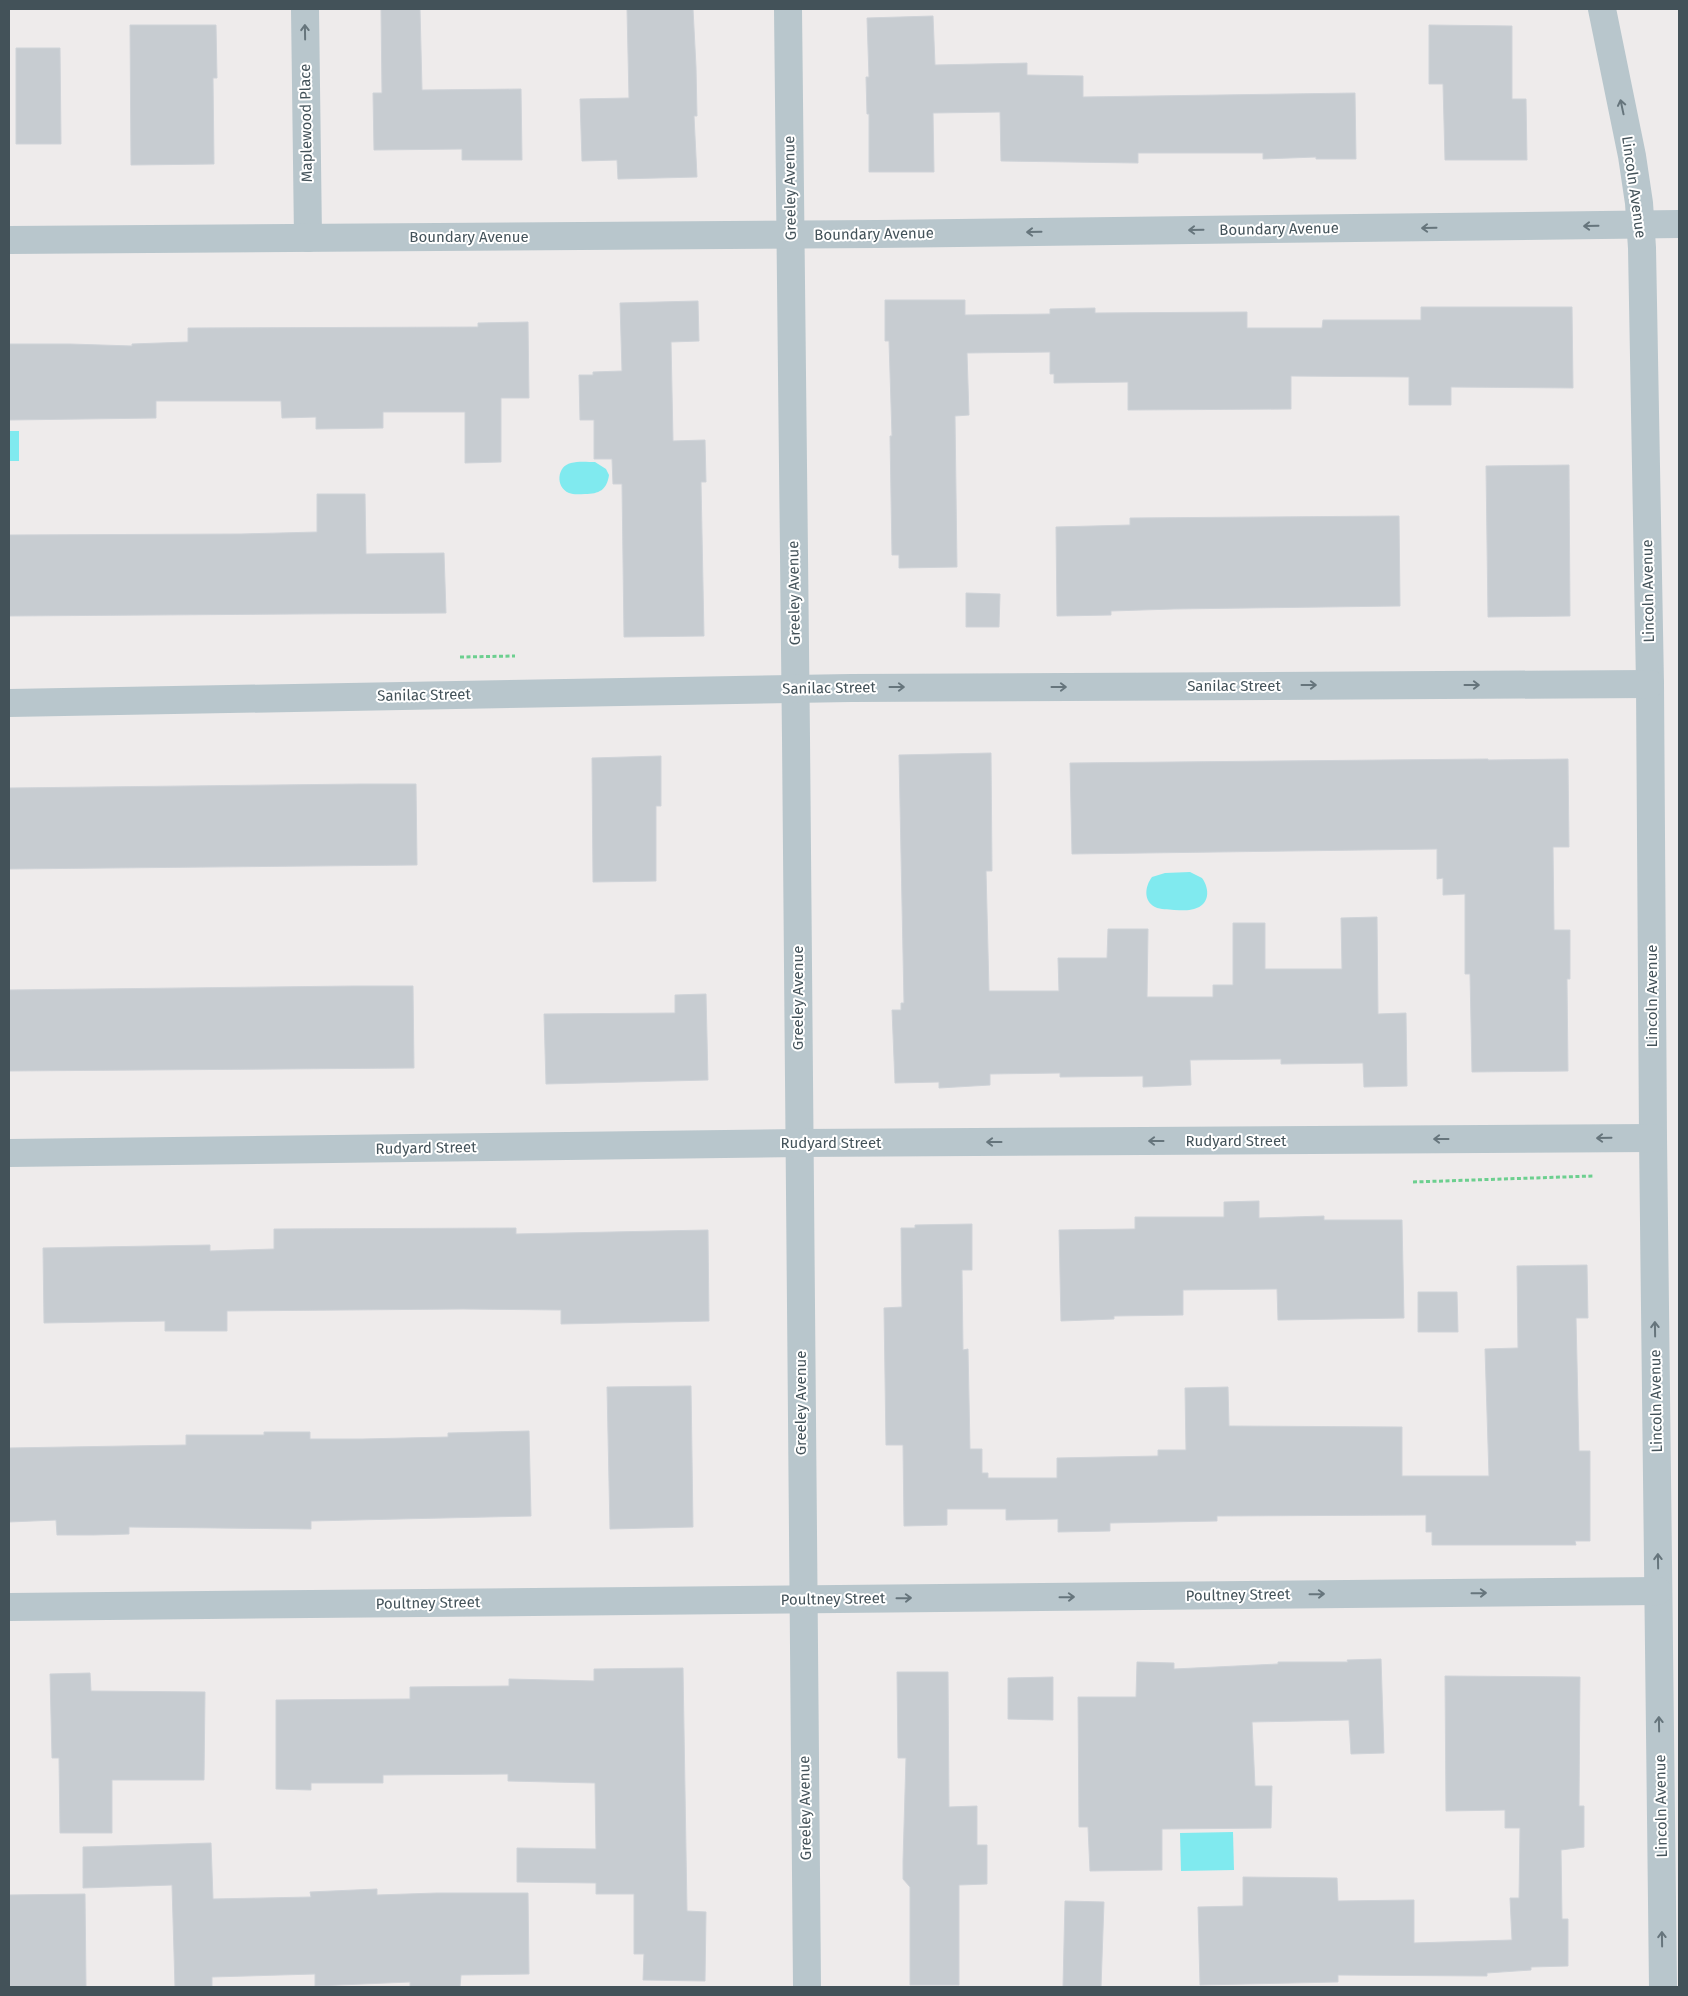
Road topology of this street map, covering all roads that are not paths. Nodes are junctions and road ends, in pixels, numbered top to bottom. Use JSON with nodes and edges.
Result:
{"nodes":[{"id":1,"x":305,"y":9,"type":"edge"},
{"id":2,"x":788,"y":9,"type":"edge"},
{"id":3,"x":1602,"y":9,"type":"edge"},
{"id":4,"x":1640,"y":224,"type":"junction"},
{"id":5,"x":1679,"y":224,"type":"edge"},
{"id":6,"x":790,"y":235,"type":"junction"},
{"id":7,"x":308,"y":238,"type":"junction"},
{"id":8,"x":9,"y":240,"type":"edge"},
{"id":9,"x":1650,"y":684,"type":"junction"},
{"id":10,"x":796,"y":688,"type":"junction"},
{"id":11,"x":9,"y":703,"type":"edge"},
{"id":12,"x":1653,"y":1138,"type":"junction"},
{"id":13,"x":800,"y":1143,"type":"junction"},
{"id":14,"x":9,"y":1153,"type":"edge"},
{"id":15,"x":1658,"y":1591,"type":"junction"},
{"id":16,"x":803,"y":1599,"type":"junction"},
{"id":17,"x":9,"y":1607,"type":"edge"},
{"id":18,"x":807,"y":1987,"type":"edge"},
{"id":19,"x":1663,"y":1987,"type":"edge"}],
"edges":[{"from":7,"to":1,"type":"street","name":"Maplewood Place","one_way":true},
{"from":2,"to":6,"type":"street","name":"Greeley Avenue"},
{"from":4,"to":3,"type":"street","name":"Lincoln Avenue","one_way":true},
{"from":4,"to":5,"type":"street","name":"Boundary Avenue"},
{"from":4,"to":6,"type":"street","name":"Boundary Avenue","one_way":true},
{"from":4,"to":9,"type":"street","name":"Lincoln Avenue"},
{"from":6,"to":7,"type":"street","name":"Boundary Avenue"},
{"from":6,"to":10,"type":"street","name":"Greeley Avenue"},
{"from":7,"to":8,"type":"street","name":"Boundary Avenue"},
{"from":10,"to":9,"type":"street","name":"Sanilac Street","one_way":true},
{"from":9,"to":12,"type":"street","name":"Lincoln Avenue"},
{"from":10,"to":11,"type":"street","name":"Sanilac Street"},
{"from":10,"to":13,"type":"street","name":"Greeley Avenue"},
{"from":12,"to":13,"type":"street","name":"Rudyard Street","one_way":true},
{"from":15,"to":12,"type":"street","name":"Lincoln Avenue","one_way":true},
{"from":13,"to":14,"type":"street","name":"Rudyard Street"},
{"from":13,"to":16,"type":"street","name":"Greeley Avenue"},
{"from":16,"to":15,"type":"street","name":"Poultney Street","one_way":true},
{"from":19,"to":15,"type":"street","name":"Lincoln Avenue","one_way":true},
{"from":16,"to":17,"type":"street","name":"Poultney Street"},
{"from":16,"to":18,"type":"street","name":"Greeley Avenue"}]}
